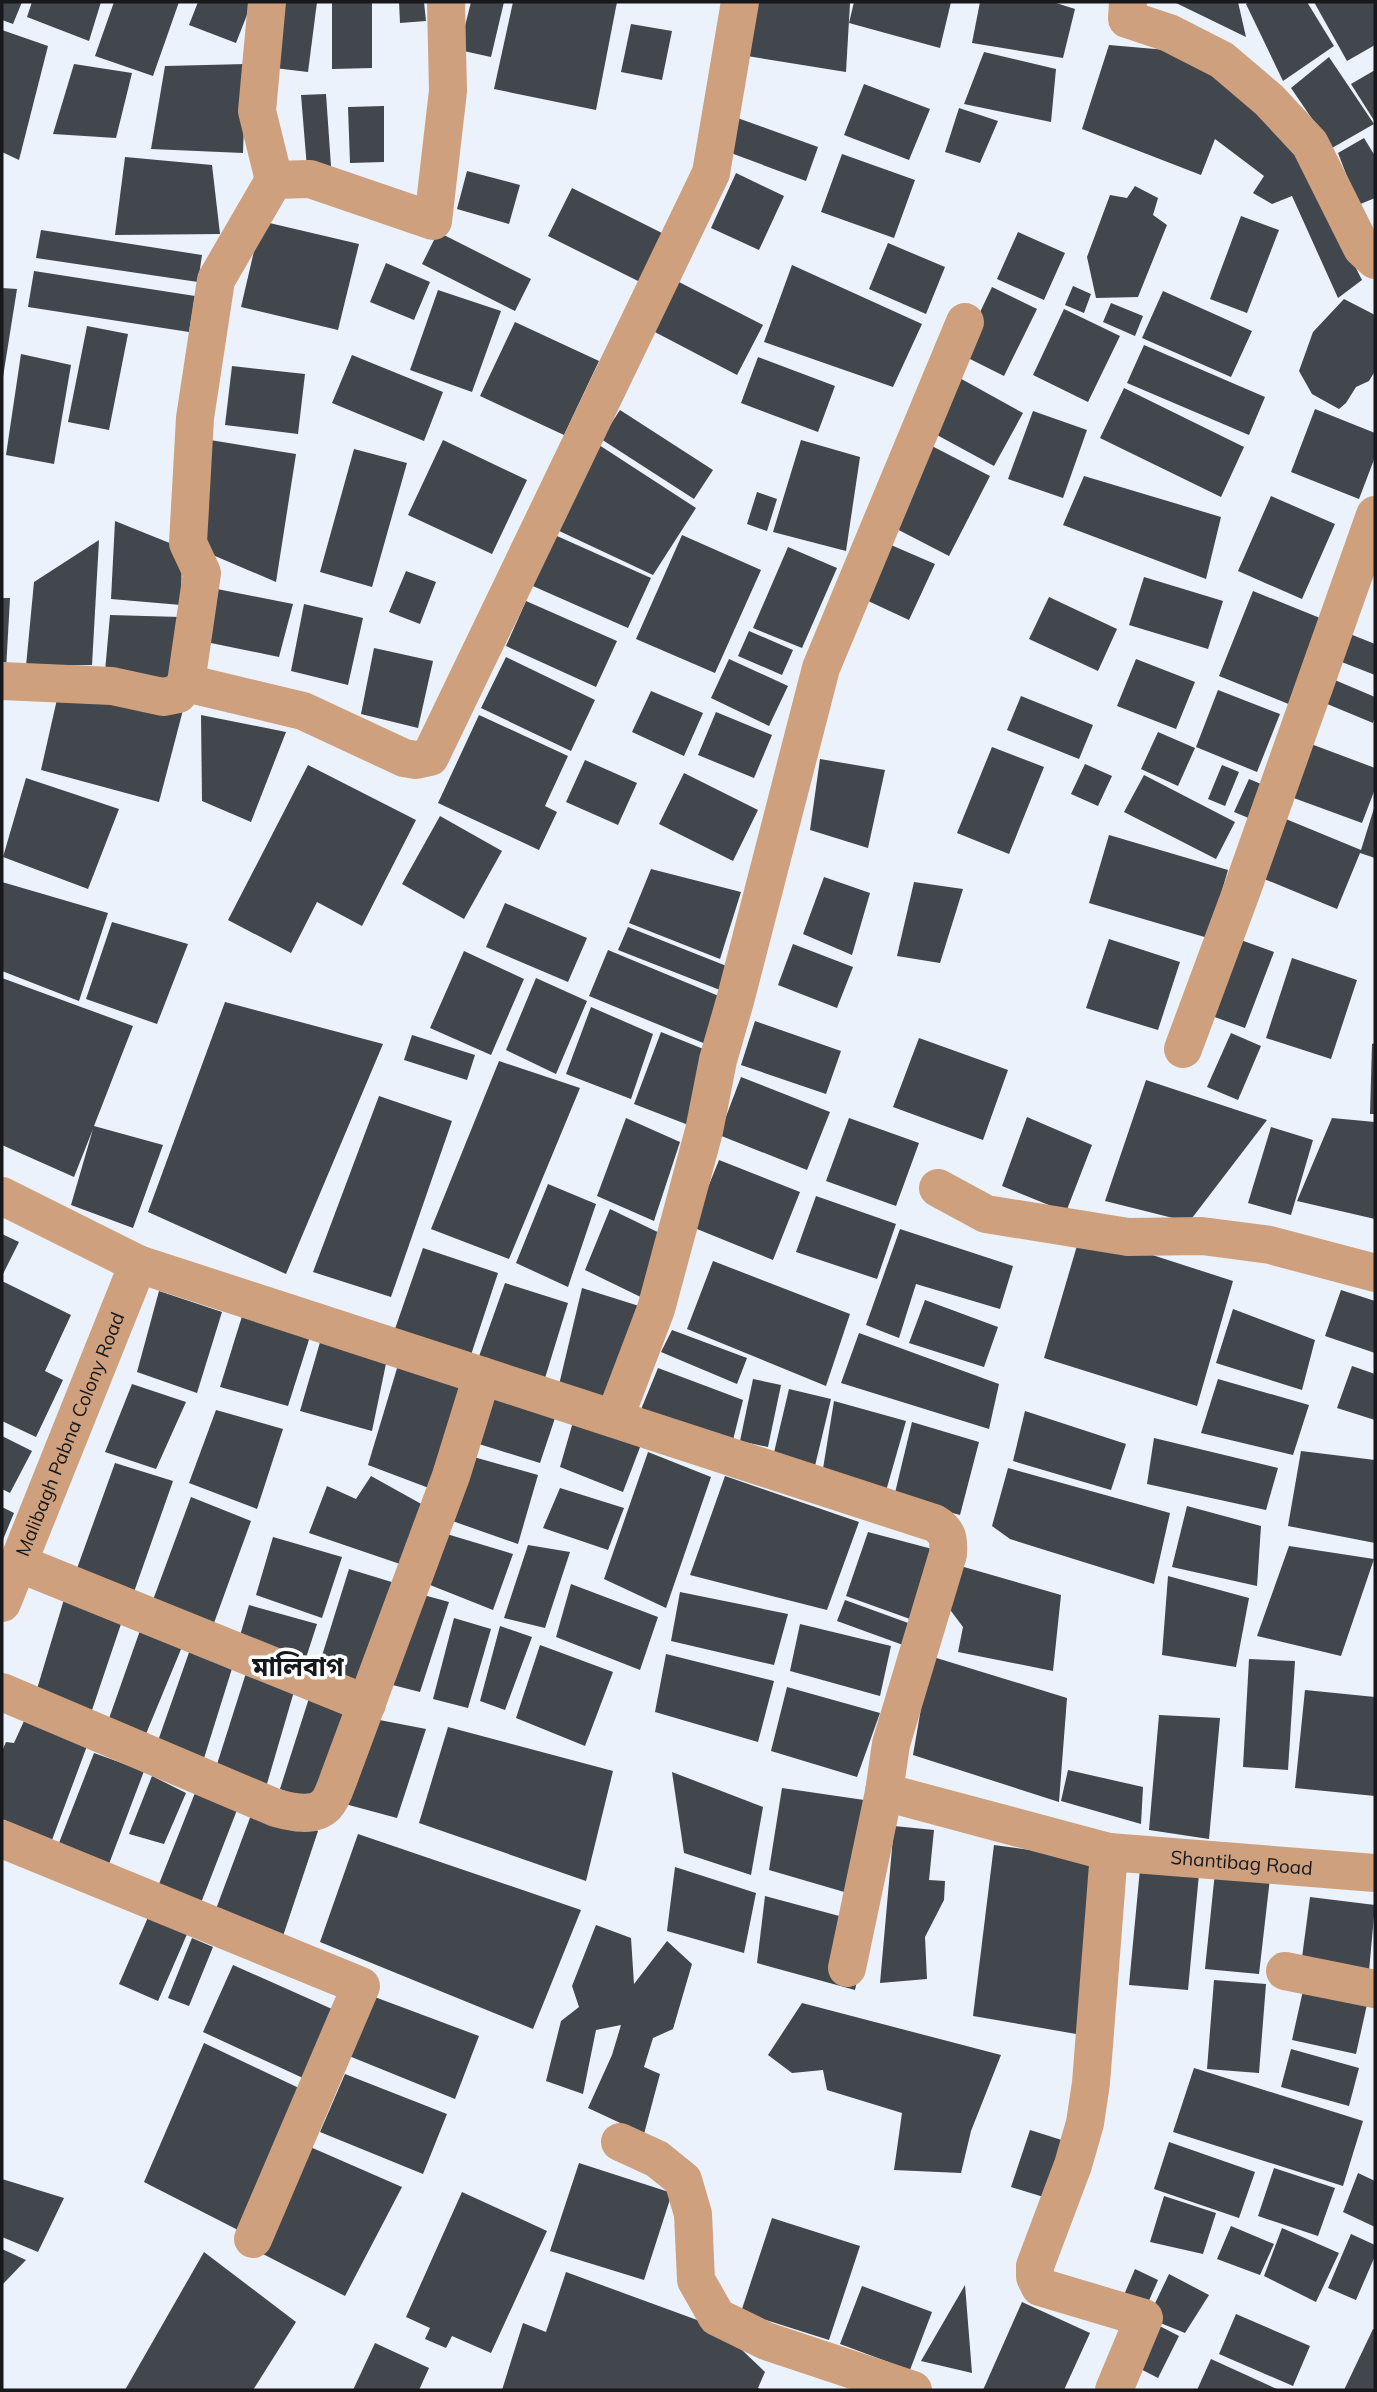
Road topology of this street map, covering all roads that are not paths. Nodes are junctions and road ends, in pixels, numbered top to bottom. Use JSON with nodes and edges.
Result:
{"nodes":[{"id":1,"x":267,"y":2,"type":"edge"},
{"id":2,"x":446,"y":2,"type":"edge"},
{"id":3,"x":740,"y":2,"type":"edge"},
{"id":4,"x":1128,"y":2,"type":"edge"},
{"id":5,"x":274,"y":180,"type":"junction"},
{"id":6,"x":1375,"y":260,"type":"edge"},
{"id":7,"x":965,"y":322,"type":"dead end"},
{"id":8,"x":1375,"y":515,"type":"edge"},
{"id":9,"x":2,"y":681,"type":"edge"},
{"id":10,"x":187,"y":683,"type":"junction"},
{"id":11,"x":1183,"y":1049,"type":"dead end"},
{"id":12,"x":938,"y":1188,"type":"dead end"},
{"id":13,"x":2,"y":1196,"type":"edge"},
{"id":14,"x":138,"y":1264,"type":"junction"},
{"id":15,"x":1375,"y":1273,"type":"edge"},
{"id":16,"x":482,"y":1376,"type":"junction"},
{"id":17,"x":615,"y":1417,"type":"junction"},
{"id":18,"x":18,"y":1563,"type":"junction"},
{"id":19,"x":2,"y":1603,"type":"edge"},
{"id":20,"x":2,"y":1692,"type":"edge"},
{"id":21,"x":367,"y":1704,"type":"junction"},
{"id":22,"x":884,"y":1792,"type":"junction"},
{"id":23,"x":2,"y":1839,"type":"edge"},
{"id":24,"x":1109,"y":1852,"type":"junction"},
{"id":25,"x":1375,"y":1873,"type":"edge"},
{"id":26,"x":847,"y":1968,"type":"dead end"},
{"id":27,"x":1285,"y":1971,"type":"dead end"},
{"id":28,"x":1375,"y":1989,"type":"edge"},
{"id":29,"x":620,"y":2142,"type":"dead end"},
{"id":30,"x":253,"y":2239,"type":"dead end"},
{"id":31,"x":913,"y":2390,"type":"edge"},
{"id":32,"x":1114,"y":2390,"type":"edge"}],
"edges":[{"from":1,"to":5,"type":"street"},
{"from":2,"to":5,"type":"street"},
{"from":3,"to":10,"type":"street"},
{"from":4,"to":6,"type":"street"},
{"from":5,"to":10,"type":"street"},
{"from":7,"to":17,"type":"street"},
{"from":8,"to":11,"type":"street"},
{"from":9,"to":10,"type":"street"},
{"from":12,"to":15,"type":"street"},
{"from":13,"to":14,"type":"street"},
{"from":14,"to":16,"type":"street"},
{"from":14,"to":18,"type":"street","name":"Malibagh Pabna Colony Road"},
{"from":16,"to":17,"type":"street"},
{"from":16,"to":21,"type":"street"},
{"from":17,"to":22,"type":"street"},
{"from":18,"to":19,"type":"street","name":"Malibagh Pabna Colony Road"},
{"from":18,"to":21,"type":"street"},
{"from":20,"to":21,"type":"street"},
{"from":22,"to":24,"type":"street","name":"Shantibag Road"},
{"from":22,"to":26,"type":"street"},
{"from":23,"to":30,"type":"street"},
{"from":24,"to":25,"type":"street","name":"Shantibag Road"},
{"from":24,"to":32,"type":"street"},
{"from":27,"to":28,"type":"street"},
{"from":29,"to":31,"type":"street"}]}
